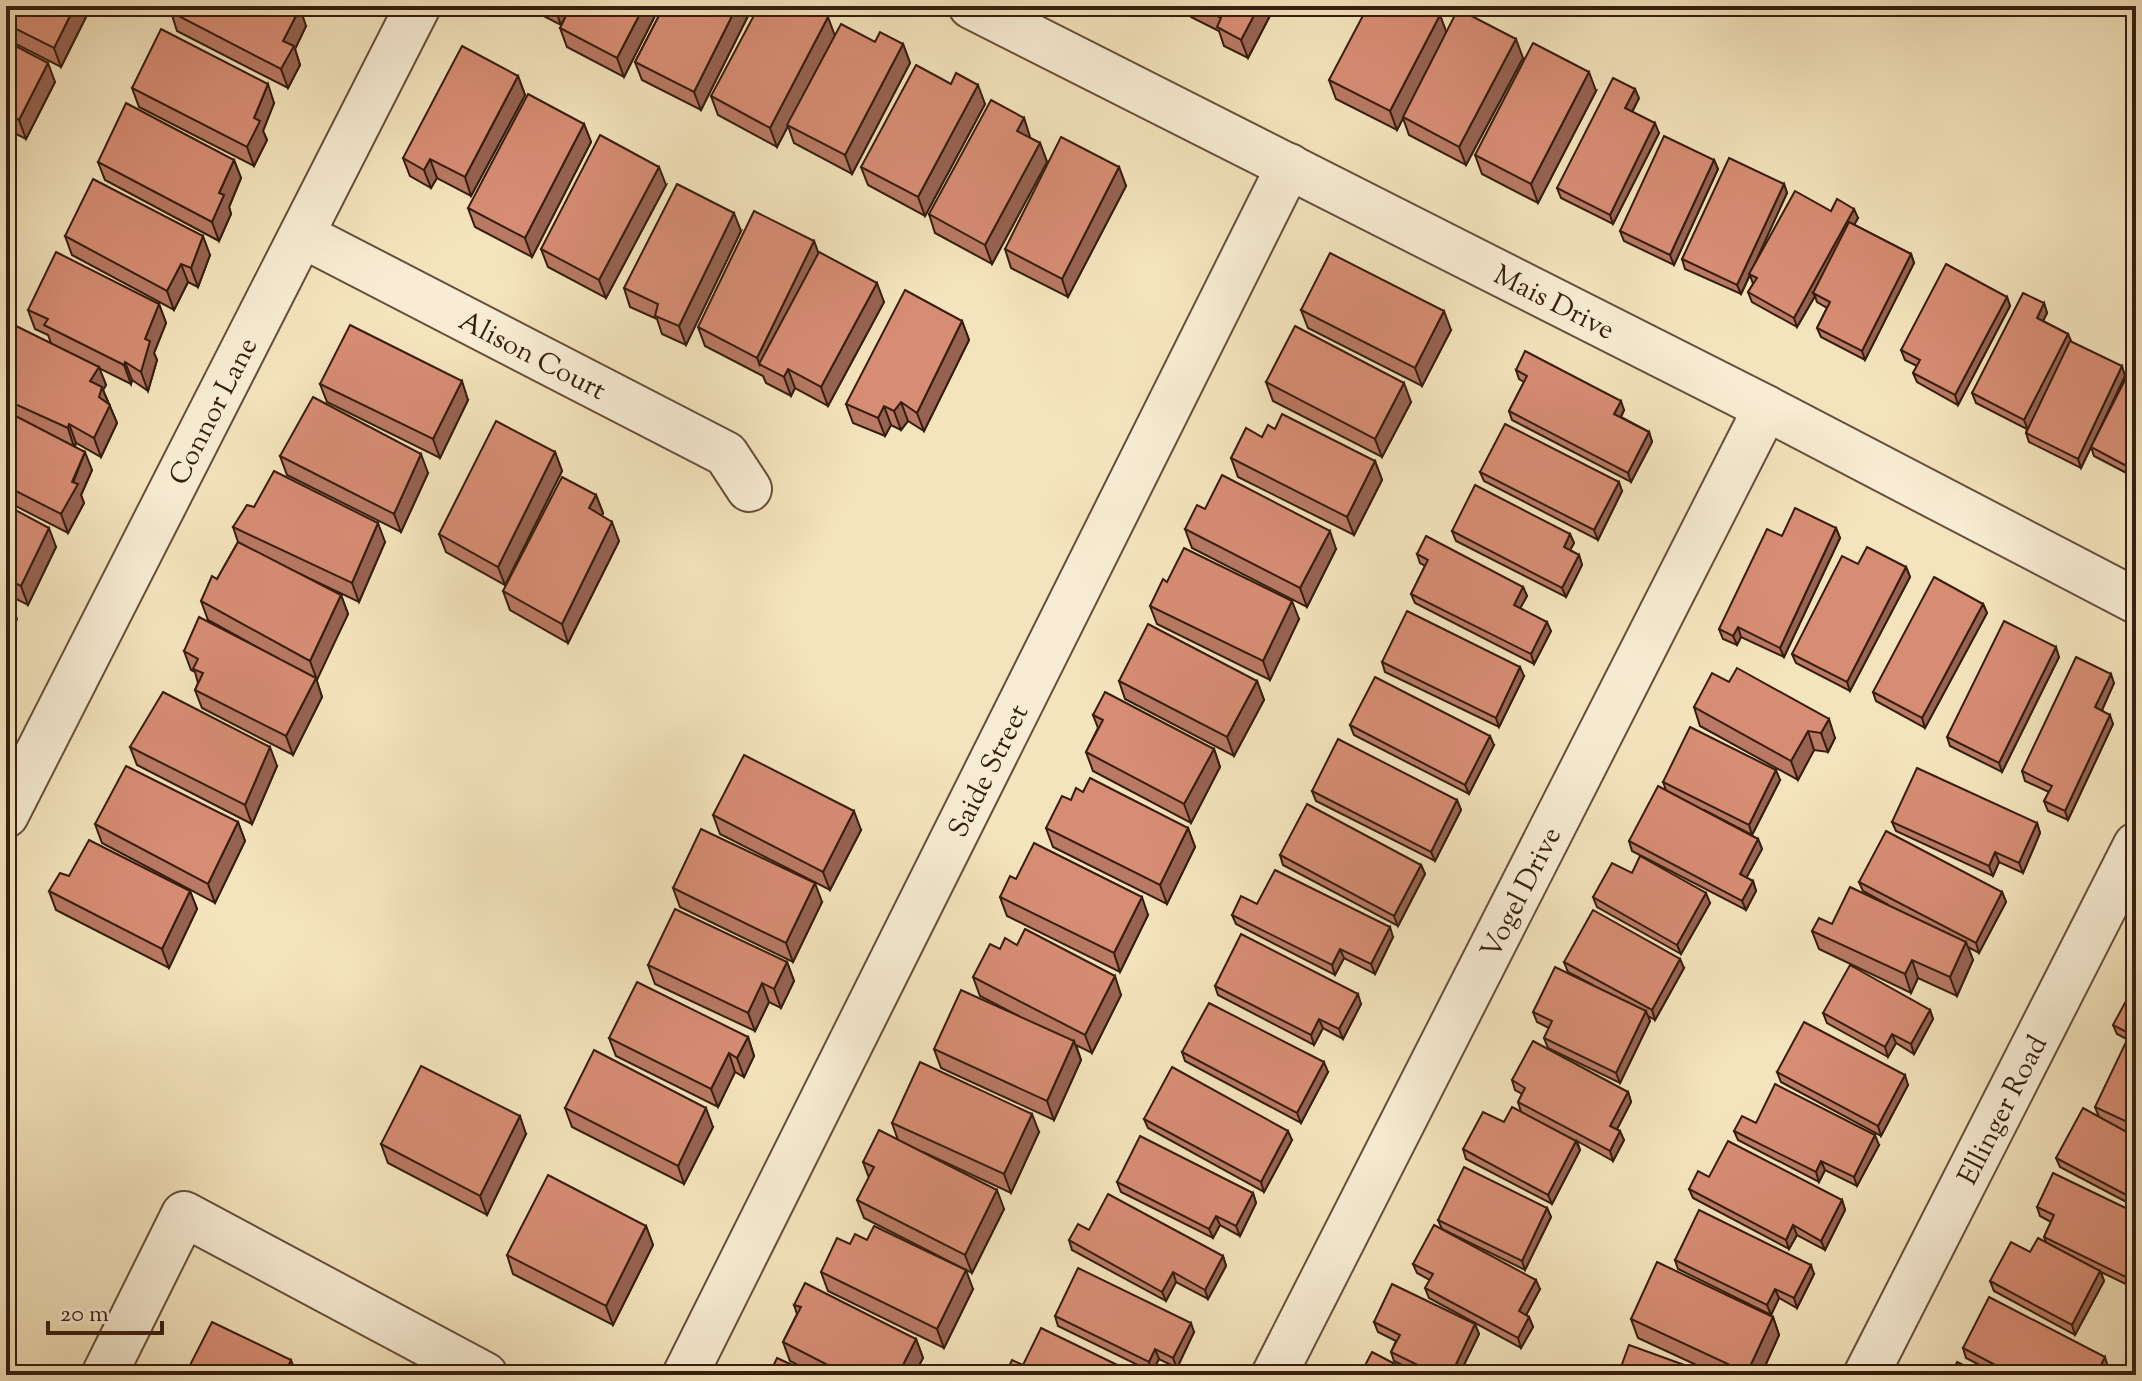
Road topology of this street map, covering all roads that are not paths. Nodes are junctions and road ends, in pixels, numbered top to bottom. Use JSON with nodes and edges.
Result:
{"nodes":[{"id":1,"x":418,"y":6,"type":"edge"},
{"id":2,"x":971,"y":6,"type":"edge"},
{"id":3,"x":1289,"y":166,"type":"junction"},
{"id":4,"x":302,"y":235,"type":"junction"},
{"id":5,"x":1766,"y":408,"type":"junction"},
{"id":6,"x":749,"y":489,"type":"dead end"},
{"id":7,"x":2136,"y":601,"type":"edge"},
{"id":8,"x":6,"y":815,"type":"edge"},
{"id":9,"x":2136,"y":845,"type":"edge"},
{"id":10,"x":104,"y":1375,"type":"edge"},
{"id":11,"x":485,"y":1375,"type":"edge"},
{"id":12,"x":685,"y":1375,"type":"edge"},
{"id":13,"x":1274,"y":1375,"type":"edge"},
{"id":14,"x":1866,"y":1375,"type":"edge"}],
"edges":[{"from":1,"to":4,"type":"street","name":"Connor Lane"},
{"from":2,"to":3,"type":"street","name":"Mais Drive"},
{"from":3,"to":5,"type":"street","name":"Mais Drive"},
{"from":3,"to":12,"type":"street","name":"Saide Street"},
{"from":4,"to":6,"type":"street","name":"Alison Court"},
{"from":4,"to":8,"type":"street","name":"Connor Lane"},
{"from":5,"to":7,"type":"street","name":"Mais Drive"},
{"from":5,"to":13,"type":"street","name":"Vogel Drive"},
{"from":9,"to":14,"type":"street","name":"Ellinger Road"},
{"from":10,"to":11,"type":"street"}]}
